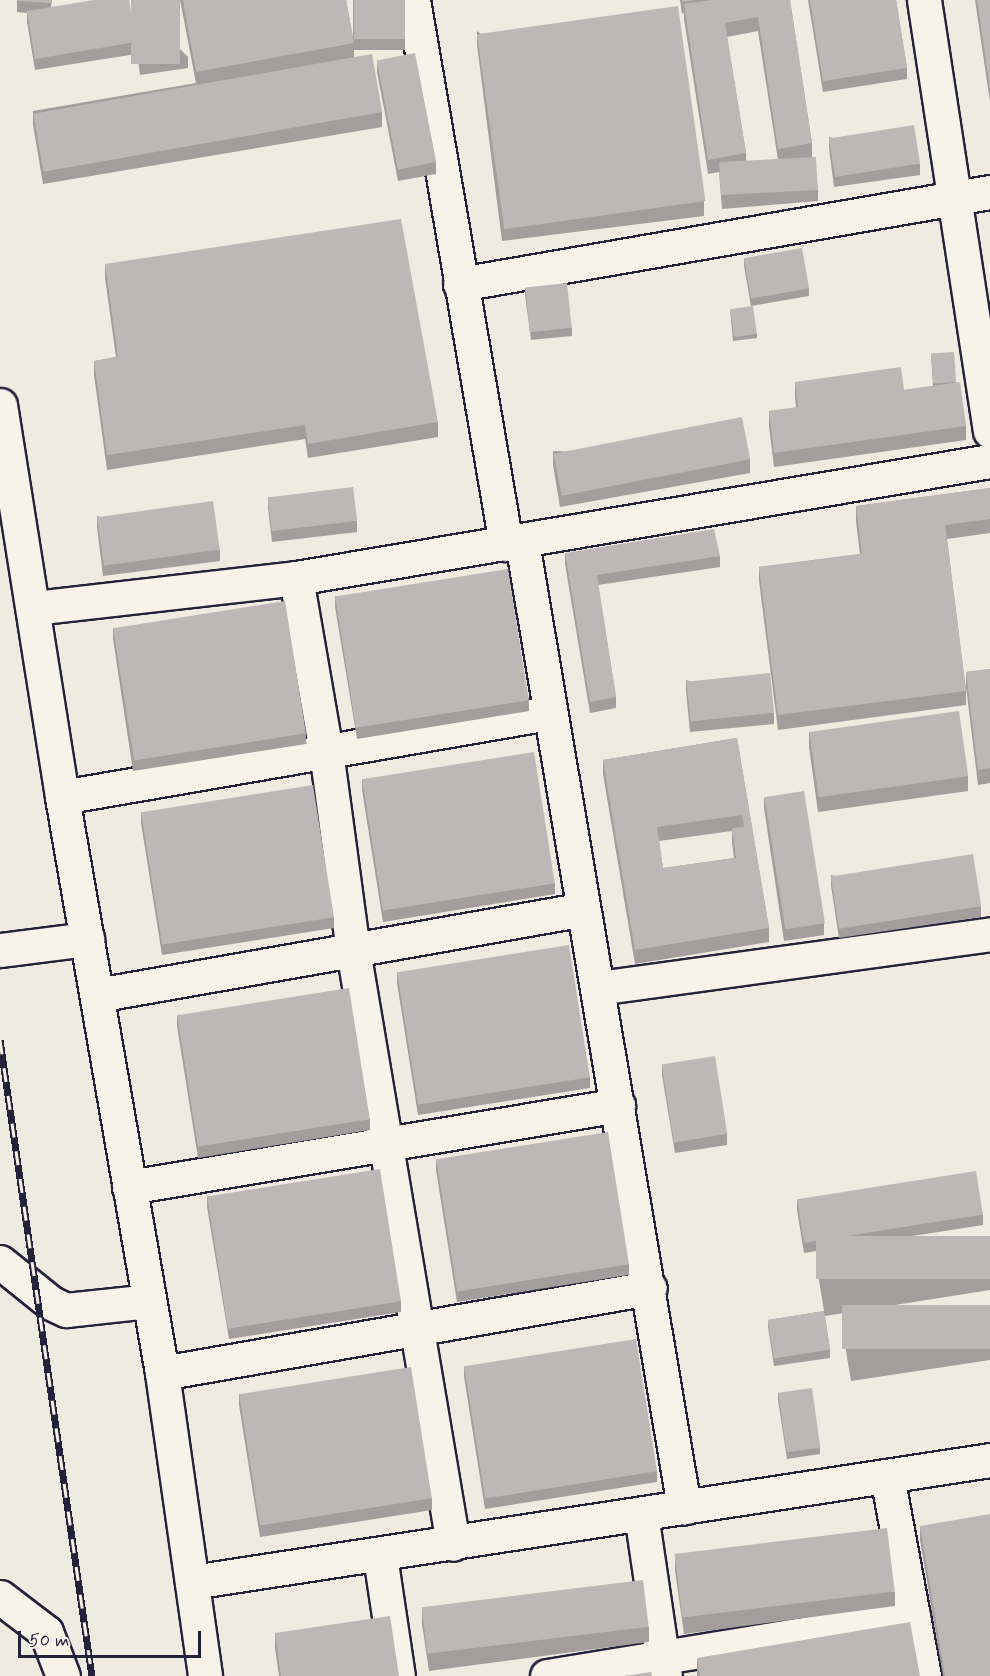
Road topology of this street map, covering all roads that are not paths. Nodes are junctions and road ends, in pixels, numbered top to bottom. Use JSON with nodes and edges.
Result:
{"nodes":[{"id":1,"x":413,"y":0,"type":"edge"},
{"id":2,"x":924,"y":0,"type":"edge"},
{"id":3,"x":990,"y":192,"type":"edge"},
{"id":4,"x":955,"y":198,"type":"junction"},
{"id":5,"x":460,"y":284,"type":"junction"},
{"id":6,"x":0,"y":405,"type":"edge"},
{"id":7,"x":990,"y":431,"type":"edge"},
{"id":8,"x":990,"y":461,"type":"edge"},
{"id":9,"x":514,"y":543,"type":"junction"},
{"id":10,"x":296,"y":578,"type":"junction"},
{"id":11,"x":34,"y":608,"type":"junction"},
{"id":12,"x":549,"y":713,"type":"junction"},
{"id":13,"x":326,"y":751,"type":"junction"},
{"id":14,"x":62,"y":797,"type":"junction"},
{"id":15,"x":583,"y":909,"type":"junction"},
{"id":16,"x":990,"y":934,"type":"edge"},
{"id":17,"x":87,"y":939,"type":"junction"},
{"id":18,"x":0,"y":950,"type":"edge"},
{"id":19,"x":353,"y":950,"type":"junction"},
{"id":20,"x":597,"y":988,"type":"junction"},
{"id":21,"x":97,"y":996,"type":"junction"},
{"id":22,"x":618,"y":1105,"type":"junction"},
{"id":23,"x":386,"y":1146,"type":"junction"},
{"id":24,"x":129,"y":1187,"type":"junction"},
{"id":25,"x":0,"y":1262,"type":"edge"},
{"id":26,"x":650,"y":1288,"type":"junction"},
{"id":27,"x":149,"y":1301,"type":"junction"},
{"id":28,"x":417,"y":1327,"type":"junction"},
{"id":29,"x":162,"y":1372,"type":"junction"},
{"id":30,"x":990,"y":1460,"type":"edge"},
{"id":31,"x":887,"y":1476,"type":"junction"},
{"id":32,"x":684,"y":1507,"type":"junction"},
{"id":33,"x":641,"y":1514,"type":"junction"},
{"id":34,"x":453,"y":1544,"type":"junction"},
{"id":35,"x":380,"y":1556,"type":"junction"},
{"id":36,"x":192,"y":1582,"type":"junction"},
{"id":37,"x":0,"y":1597,"type":"edge"},
{"id":38,"x":913,"y":1616,"type":"junction"},
{"id":39,"x":13,"y":1623,"type":"edge"},
{"id":40,"x":664,"y":1667,"type":"edge"},
{"id":41,"x":63,"y":1676,"type":"edge"},
{"id":42,"x":205,"y":1676,"type":"edge"},
{"id":43,"x":398,"y":1676,"type":"edge"},
{"id":44,"x":547,"y":1676,"type":"edge"},
{"id":45,"x":924,"y":1676,"type":"edge"}],
"edges":[{"from":1,"to":5,"type":"street"},
{"from":2,"to":4,"type":"street"},
{"from":3,"to":4,"type":"street"},
{"from":4,"to":5,"type":"street"},
{"from":4,"to":7,"type":"street"},
{"from":5,"to":9,"type":"street"},
{"from":6,"to":11,"type":"street"},
{"from":8,"to":9,"type":"street"},
{"from":9,"to":10,"type":"street"},
{"from":9,"to":12,"type":"street"},
{"from":10,"to":11,"type":"street"},
{"from":10,"to":13,"type":"street"},
{"from":11,"to":14,"type":"street"},
{"from":12,"to":13,"type":"street"},
{"from":12,"to":15,"type":"street"},
{"from":13,"to":14,"type":"street"},
{"from":13,"to":19,"type":"street"},
{"from":14,"to":17,"type":"street"},
{"from":15,"to":19,"type":"street"},
{"from":15,"to":20,"type":"street"},
{"from":16,"to":20,"type":"street"},
{"from":17,"to":18,"type":"street"},
{"from":17,"to":21,"type":"street"},
{"from":19,"to":21,"type":"street"},
{"from":19,"to":23,"type":"street"},
{"from":20,"to":22,"type":"street"},
{"from":21,"to":24,"type":"street"},
{"from":22,"to":23,"type":"street"},
{"from":22,"to":26,"type":"street"},
{"from":23,"to":24,"type":"street"},
{"from":23,"to":28,"type":"street"},
{"from":24,"to":27,"type":"street"},
{"from":25,"to":27,"type":"street"},
{"from":26,"to":28,"type":"street"},
{"from":26,"to":32,"type":"street"},
{"from":27,"to":29,"type":"street"},
{"from":28,"to":29,"type":"street"},
{"from":28,"to":34,"type":"street"},
{"from":29,"to":36,"type":"street"},
{"from":30,"to":31,"type":"street"},
{"from":31,"to":32,"type":"street"},
{"from":31,"to":38,"type":"street"},
{"from":32,"to":33,"type":"street"},
{"from":33,"to":34,"type":"street"},
{"from":33,"to":40,"type":"street"},
{"from":34,"to":35,"type":"street"},
{"from":35,"to":36,"type":"street"},
{"from":35,"to":43,"type":"street"},
{"from":36,"to":42,"type":"street"},
{"from":37,"to":39,"type":"street"},
{"from":38,"to":40,"type":"street"},
{"from":38,"to":45,"type":"street"},
{"from":39,"to":41,"type":"street"},
{"from":40,"to":44,"type":"street"}]}
